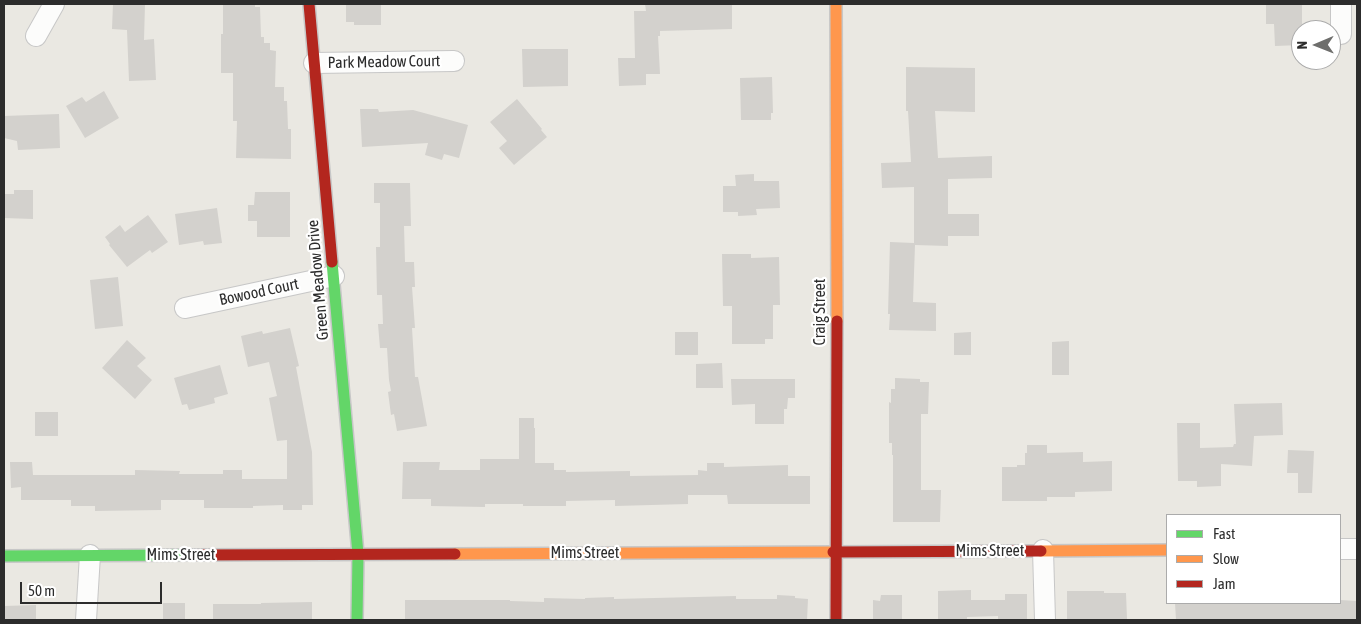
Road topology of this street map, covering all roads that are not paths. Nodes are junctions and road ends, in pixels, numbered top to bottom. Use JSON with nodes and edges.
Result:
{"nodes":[{"id":1,"x":54,"y":4,"type":"edge"},
{"id":2,"x":309,"y":4,"type":"edge"},
{"id":3,"x":836,"y":4,"type":"edge"},
{"id":4,"x":1341,"y":4,"type":"edge"},
{"id":5,"x":1341,"y":20,"type":"edge"},
{"id":6,"x":36,"y":36,"type":"dead end"},
{"id":7,"x":454,"y":61,"type":"dead end"},
{"id":8,"x":314,"y":63,"type":"junction"},
{"id":9,"x":334,"y":276,"type":"junction"},
{"id":10,"x":185,"y":308,"type":"dead end"},
{"id":11,"x":1357,"y":548,"type":"edge"},
{"id":12,"x":1341,"y":549,"type":"edge"},
{"id":13,"x":1043,"y":550,"type":"junction"},
{"id":14,"x":1166,"y":550,"type":"edge"},
{"id":15,"x":835,"y":551,"type":"junction"},
{"id":16,"x":358,"y":554,"type":"junction"},
{"id":17,"x":4,"y":556,"type":"edge"},
{"id":18,"x":90,"y":556,"type":"junction"},
{"id":19,"x":86,"y":620,"type":"edge"},
{"id":20,"x":357,"y":620,"type":"edge"},
{"id":21,"x":836,"y":620,"type":"edge"},
{"id":22,"x":1045,"y":620,"type":"edge"}],
"edges":[{"from":1,"to":6,"type":"street"},
{"from":2,"to":8,"type":"street","name":"Green Meadow Drive"},
{"from":3,"to":15,"type":"street","name":"Craig Street"},
{"from":4,"to":5,"type":"street"},
{"from":7,"to":8,"type":"street","name":"Park Meadow Court"},
{"from":8,"to":9,"type":"street","name":"Green Meadow Drive"},
{"from":9,"to":10,"type":"street","name":"Bowood Court"},
{"from":9,"to":16,"type":"street","name":"Green Meadow Drive"},
{"from":11,"to":12,"type":"street"},
{"from":13,"to":14,"type":"street","name":"Mims Street"},
{"from":13,"to":15,"type":"street","name":"Mims Street"},
{"from":13,"to":22,"type":"street"},
{"from":15,"to":16,"type":"street","name":"Mims Street"},
{"from":15,"to":21,"type":"street","name":"Craig Street"},
{"from":16,"to":18,"type":"street","name":"Mims Street"},
{"from":16,"to":20,"type":"street","name":"Green Meadow Drive"},
{"from":17,"to":18,"type":"street","name":"Mims Street"},
{"from":18,"to":19,"type":"street"}]}
